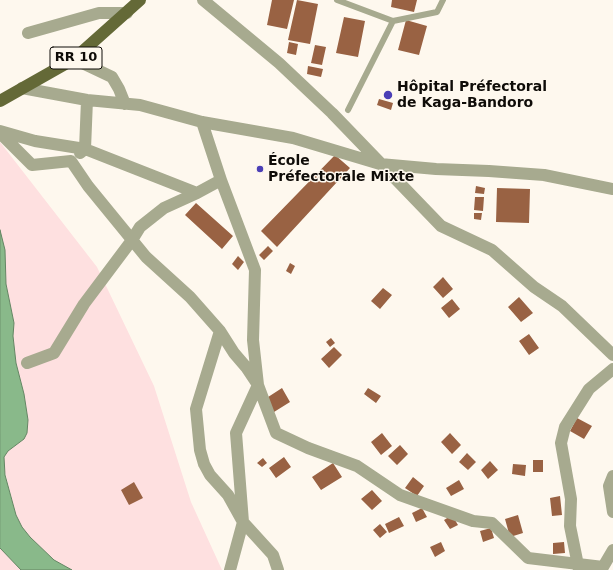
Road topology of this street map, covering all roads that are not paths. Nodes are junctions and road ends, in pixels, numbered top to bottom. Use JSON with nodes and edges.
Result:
{"nodes":[{"id":1,"x":140,"y":0,"type":"edge"},
{"id":2,"x":203,"y":0,"type":"edge"},
{"id":3,"x":338,"y":0,"type":"edge"},
{"id":4,"x":443,"y":0,"type":"edge"},
{"id":5,"x":127,"y":13,"type":"junction"},
{"id":6,"x":393,"y":21,"type":"junction"},
{"id":7,"x":28,"y":33,"type":"dead end"},
{"id":8,"x":74,"y":59,"type":"junction"},
{"id":9,"x":22,"y":88,"type":"junction"},
{"id":10,"x":87,"y":100,"type":"junction"},
{"id":11,"x":0,"y":101,"type":"edge"},
{"id":12,"x":125,"y":104,"type":"junction"},
{"id":13,"x":348,"y":110,"type":"dead end"},
{"id":14,"x":202,"y":122,"type":"junction"},
{"id":15,"x":0,"y":132,"type":"edge"},
{"id":16,"x":85,"y":149,"type":"junction"},
{"id":17,"x":71,"y":161,"type":"junction"},
{"id":18,"x":380,"y":164,"type":"junction"},
{"id":19,"x":221,"y":180,"type":"junction"},
{"id":20,"x":613,"y":188,"type":"edge"},
{"id":21,"x":197,"y":193,"type":"junction"},
{"id":22,"x":132,"y":240,"type":"junction"},
{"id":23,"x":220,"y":331,"type":"junction"},
{"id":24,"x":613,"y":355,"type":"edge"},
{"id":25,"x":28,"y":363,"type":"dead end"},
{"id":26,"x":613,"y":369,"type":"edge"},
{"id":27,"x":258,"y":385,"type":"junction"},
{"id":28,"x":613,"y":476,"type":"edge"},
{"id":29,"x":613,"y":512,"type":"edge"},
{"id":30,"x":243,"y":522,"type":"junction"},
{"id":31,"x":613,"y":550,"type":"edge"},
{"id":32,"x":579,"y":567,"type":"edge"},
{"id":33,"x":230,"y":570,"type":"edge"},
{"id":34,"x":278,"y":570,"type":"edge"}],
"edges":[{"from":1,"to":5,"type":"main road","number":"RR 10"},
{"from":2,"to":18,"type":"street"},
{"from":3,"to":6,"type":"lane"},
{"from":4,"to":6,"type":"lane"},
{"from":5,"to":7,"type":"street"},
{"from":5,"to":8,"type":"main road","number":"RR 10"},
{"from":6,"to":13,"type":"lane"},
{"from":8,"to":9,"type":"main road","number":"RR 10"},
{"from":8,"to":12,"type":"street"},
{"from":9,"to":10,"type":"street"},
{"from":9,"to":11,"type":"main road","number":"RR 10"},
{"from":10,"to":12,"type":"street"},
{"from":10,"to":16,"type":"street"},
{"from":12,"to":14,"type":"street"},
{"from":14,"to":18,"type":"street"},
{"from":14,"to":19,"type":"street"},
{"from":15,"to":16,"type":"street"},
{"from":15,"to":17,"type":"street"},
{"from":16,"to":17,"type":"street"},
{"from":16,"to":21,"type":"street"},
{"from":17,"to":22,"type":"street"},
{"from":18,"to":20,"type":"street"},
{"from":18,"to":24,"type":"street"},
{"from":19,"to":21,"type":"street"},
{"from":19,"to":27,"type":"street"},
{"from":21,"to":22,"type":"street"},
{"from":22,"to":23,"type":"street"},
{"from":22,"to":25,"type":"street"},
{"from":23,"to":27,"type":"street"},
{"from":23,"to":30,"type":"street"},
{"from":26,"to":32,"type":"street"},
{"from":27,"to":30,"type":"street"},
{"from":27,"to":32,"type":"street"},
{"from":28,"to":29,"type":"street"},
{"from":30,"to":33,"type":"street"},
{"from":30,"to":34,"type":"street"},
{"from":31,"to":32,"type":"street"}]}
